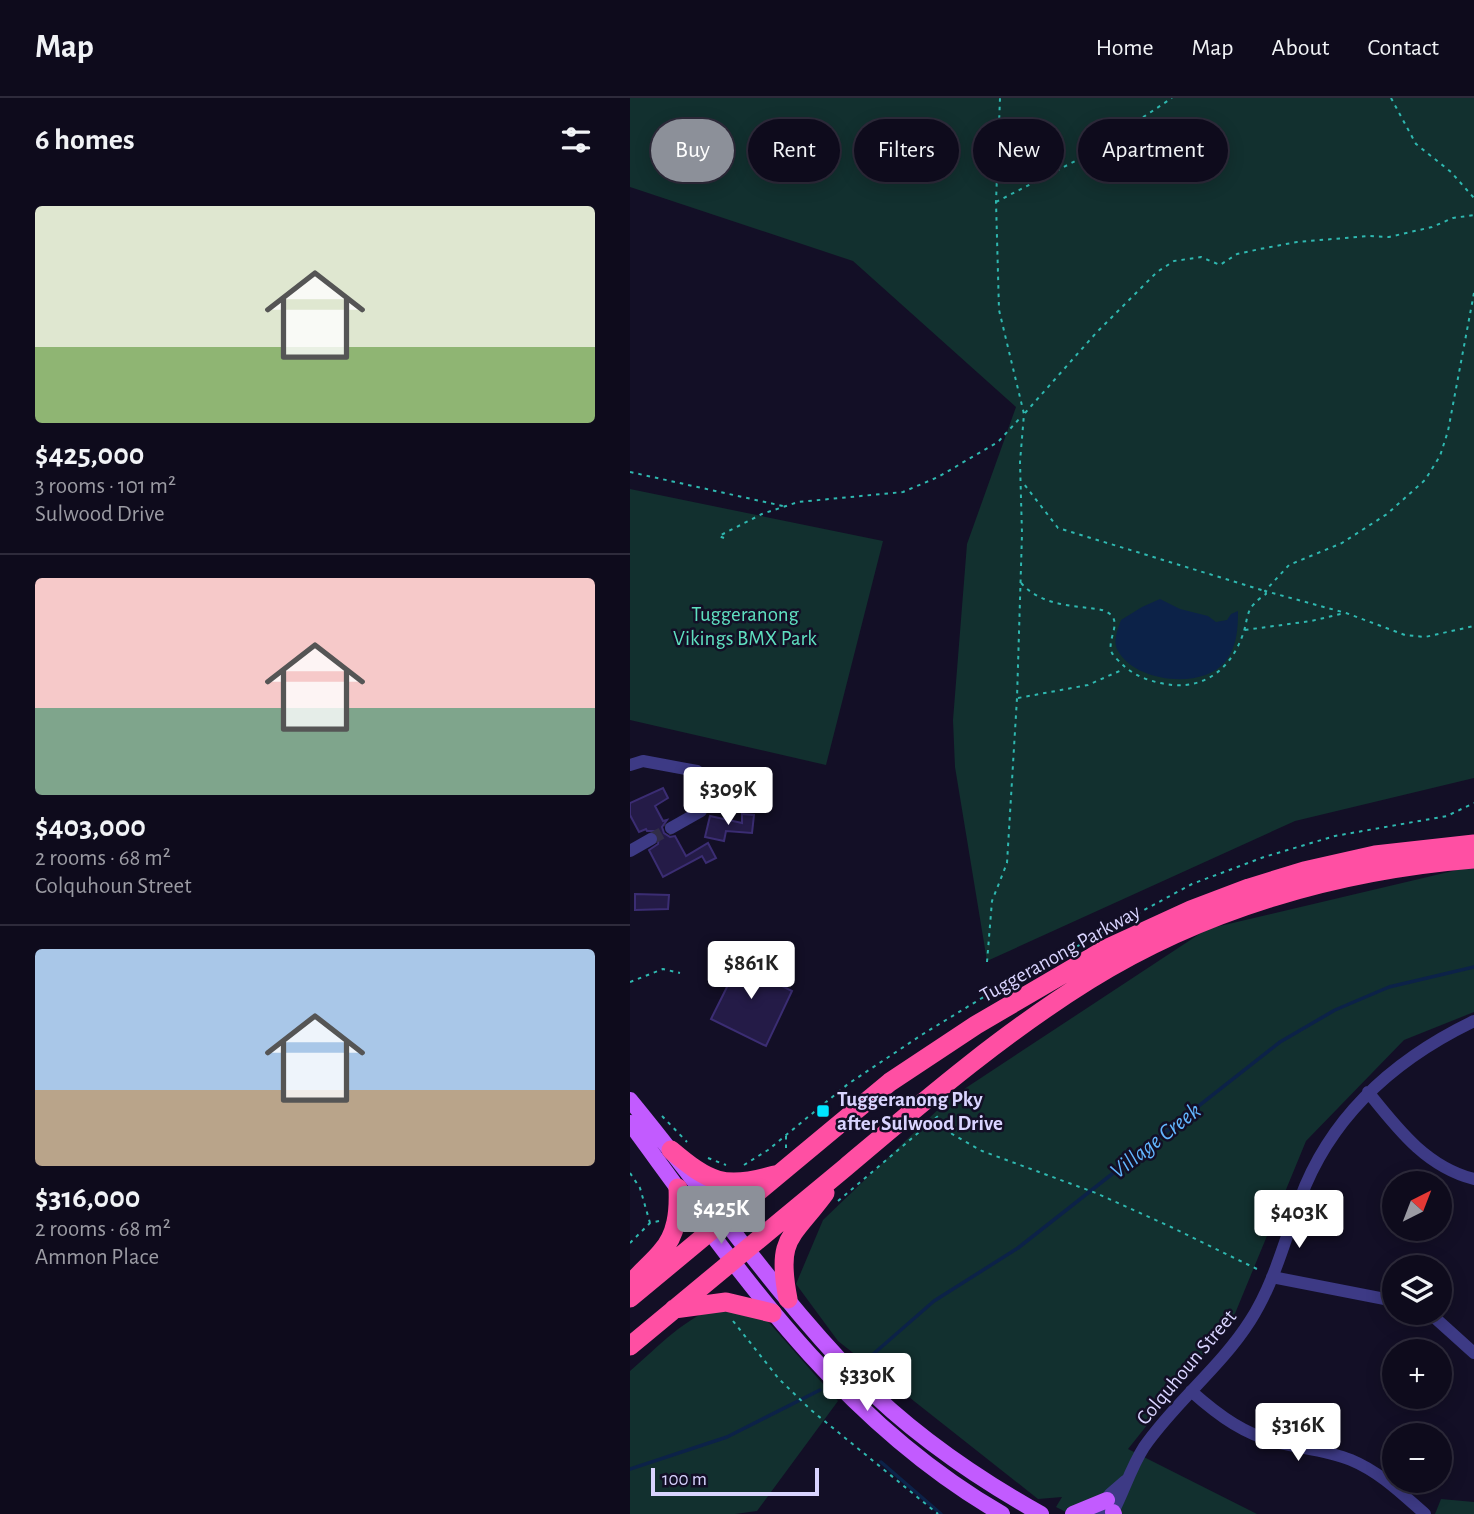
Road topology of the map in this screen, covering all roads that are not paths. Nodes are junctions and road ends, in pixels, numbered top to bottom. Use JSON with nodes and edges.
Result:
{"nodes":[{"id":1,"x":630,"y":765,"type":"edge"},
{"id":2,"x":671,"y":828,"type":"tunnel mouth"},
{"id":3,"x":651,"y":839,"type":"tunnel mouth"},
{"id":4,"x":1474,"y":844,"type":"edge"},
{"id":5,"x":630,"y":851,"type":"edge"},
{"id":6,"x":1474,"y":859,"type":"edge"},
{"id":7,"x":1474,"y":1021,"type":"edge"},
{"id":8,"x":1368,"y":1092,"type":"junction"},
{"id":9,"x":630,"y":1100,"type":"edge"},
{"id":10,"x":630,"y":1122,"type":"edge"},
{"id":11,"x":671,"y":1150,"type":"junction"},
{"id":12,"x":845,"y":1167,"type":"junction"},
{"id":13,"x":780,"y":1173,"type":"junction"},
{"id":14,"x":1474,"y":1179,"type":"edge"},
{"id":15,"x":678,"y":1188,"type":"junction"},
{"id":16,"x":717,"y":1225,"type":"junction"},
{"id":17,"x":740,"y":1255,"type":"junction"},
{"id":18,"x":1272,"y":1277,"type":"junction"},
{"id":19,"x":630,"y":1285,"type":"edge"},
{"id":20,"x":630,"y":1298,"type":"edge"},
{"id":21,"x":1382,"y":1298,"type":"edge"},
{"id":22,"x":788,"y":1299,"type":"junction"},
{"id":23,"x":673,"y":1310,"type":"junction"},
{"id":24,"x":772,"y":1312,"type":"junction"},
{"id":25,"x":1443,"y":1325,"type":"edge"},
{"id":26,"x":630,"y":1346,"type":"edge"},
{"id":27,"x":1474,"y":1353,"type":"edge"},
{"id":28,"x":1191,"y":1391,"type":"junction"},
{"id":29,"x":1109,"y":1511,"type":"edge"},
{"id":30,"x":1002,"y":1514,"type":"edge"},
{"id":31,"x":1041,"y":1514,"type":"edge"},
{"id":32,"x":1073,"y":1514,"type":"edge"},
{"id":33,"x":1425,"y":1514,"type":"edge"}],
"edges":[{"from":1,"to":2,"type":"street"},
{"from":3,"to":5,"type":"street"},
{"from":4,"to":13,"type":"highway","name":"Tuggeranong Parkway"},
{"from":6,"to":12,"type":"highway","name":"Tuggeranong Parkway"},
{"from":7,"to":8,"type":"street","name":"Colquhoun Street"},
{"from":8,"to":14,"type":"street"},
{"from":8,"to":18,"type":"street","name":"Colquhoun Street"},
{"from":9,"to":11,"type":"main road"},
{"from":10,"to":15,"type":"main road"},
{"from":11,"to":13,"type":"highway"},
{"from":11,"to":16,"type":"main road"},
{"from":12,"to":17,"type":"highway","name":"Tuggeranong Parkway"},
{"from":12,"to":22,"type":"highway"},
{"from":13,"to":16,"type":"highway","name":"Tuggeranong Parkway"},
{"from":15,"to":16,"type":"main road"},
{"from":15,"to":19,"type":"highway"},
{"from":16,"to":17,"type":"main road"},
{"from":16,"to":20,"type":"highway","name":"Tuggeranong Parkway"},
{"from":17,"to":22,"type":"main road"},
{"from":17,"to":23,"type":"highway","name":"Tuggeranong Parkway"},
{"from":17,"to":24,"type":"main road"},
{"from":18,"to":21,"type":"street"},
{"from":18,"to":28,"type":"street","name":"Colquhoun Street"},
{"from":22,"to":31,"type":"main road"},
{"from":23,"to":24,"type":"highway"},
{"from":23,"to":26,"type":"highway","name":"Tuggeranong Parkway"},
{"from":24,"to":30,"type":"main road"},
{"from":25,"to":27,"type":"street"},
{"from":28,"to":29,"type":"street","name":"Colquhoun Street"},
{"from":28,"to":33,"type":"street"},
{"from":29,"to":32,"type":"main road"}]}
